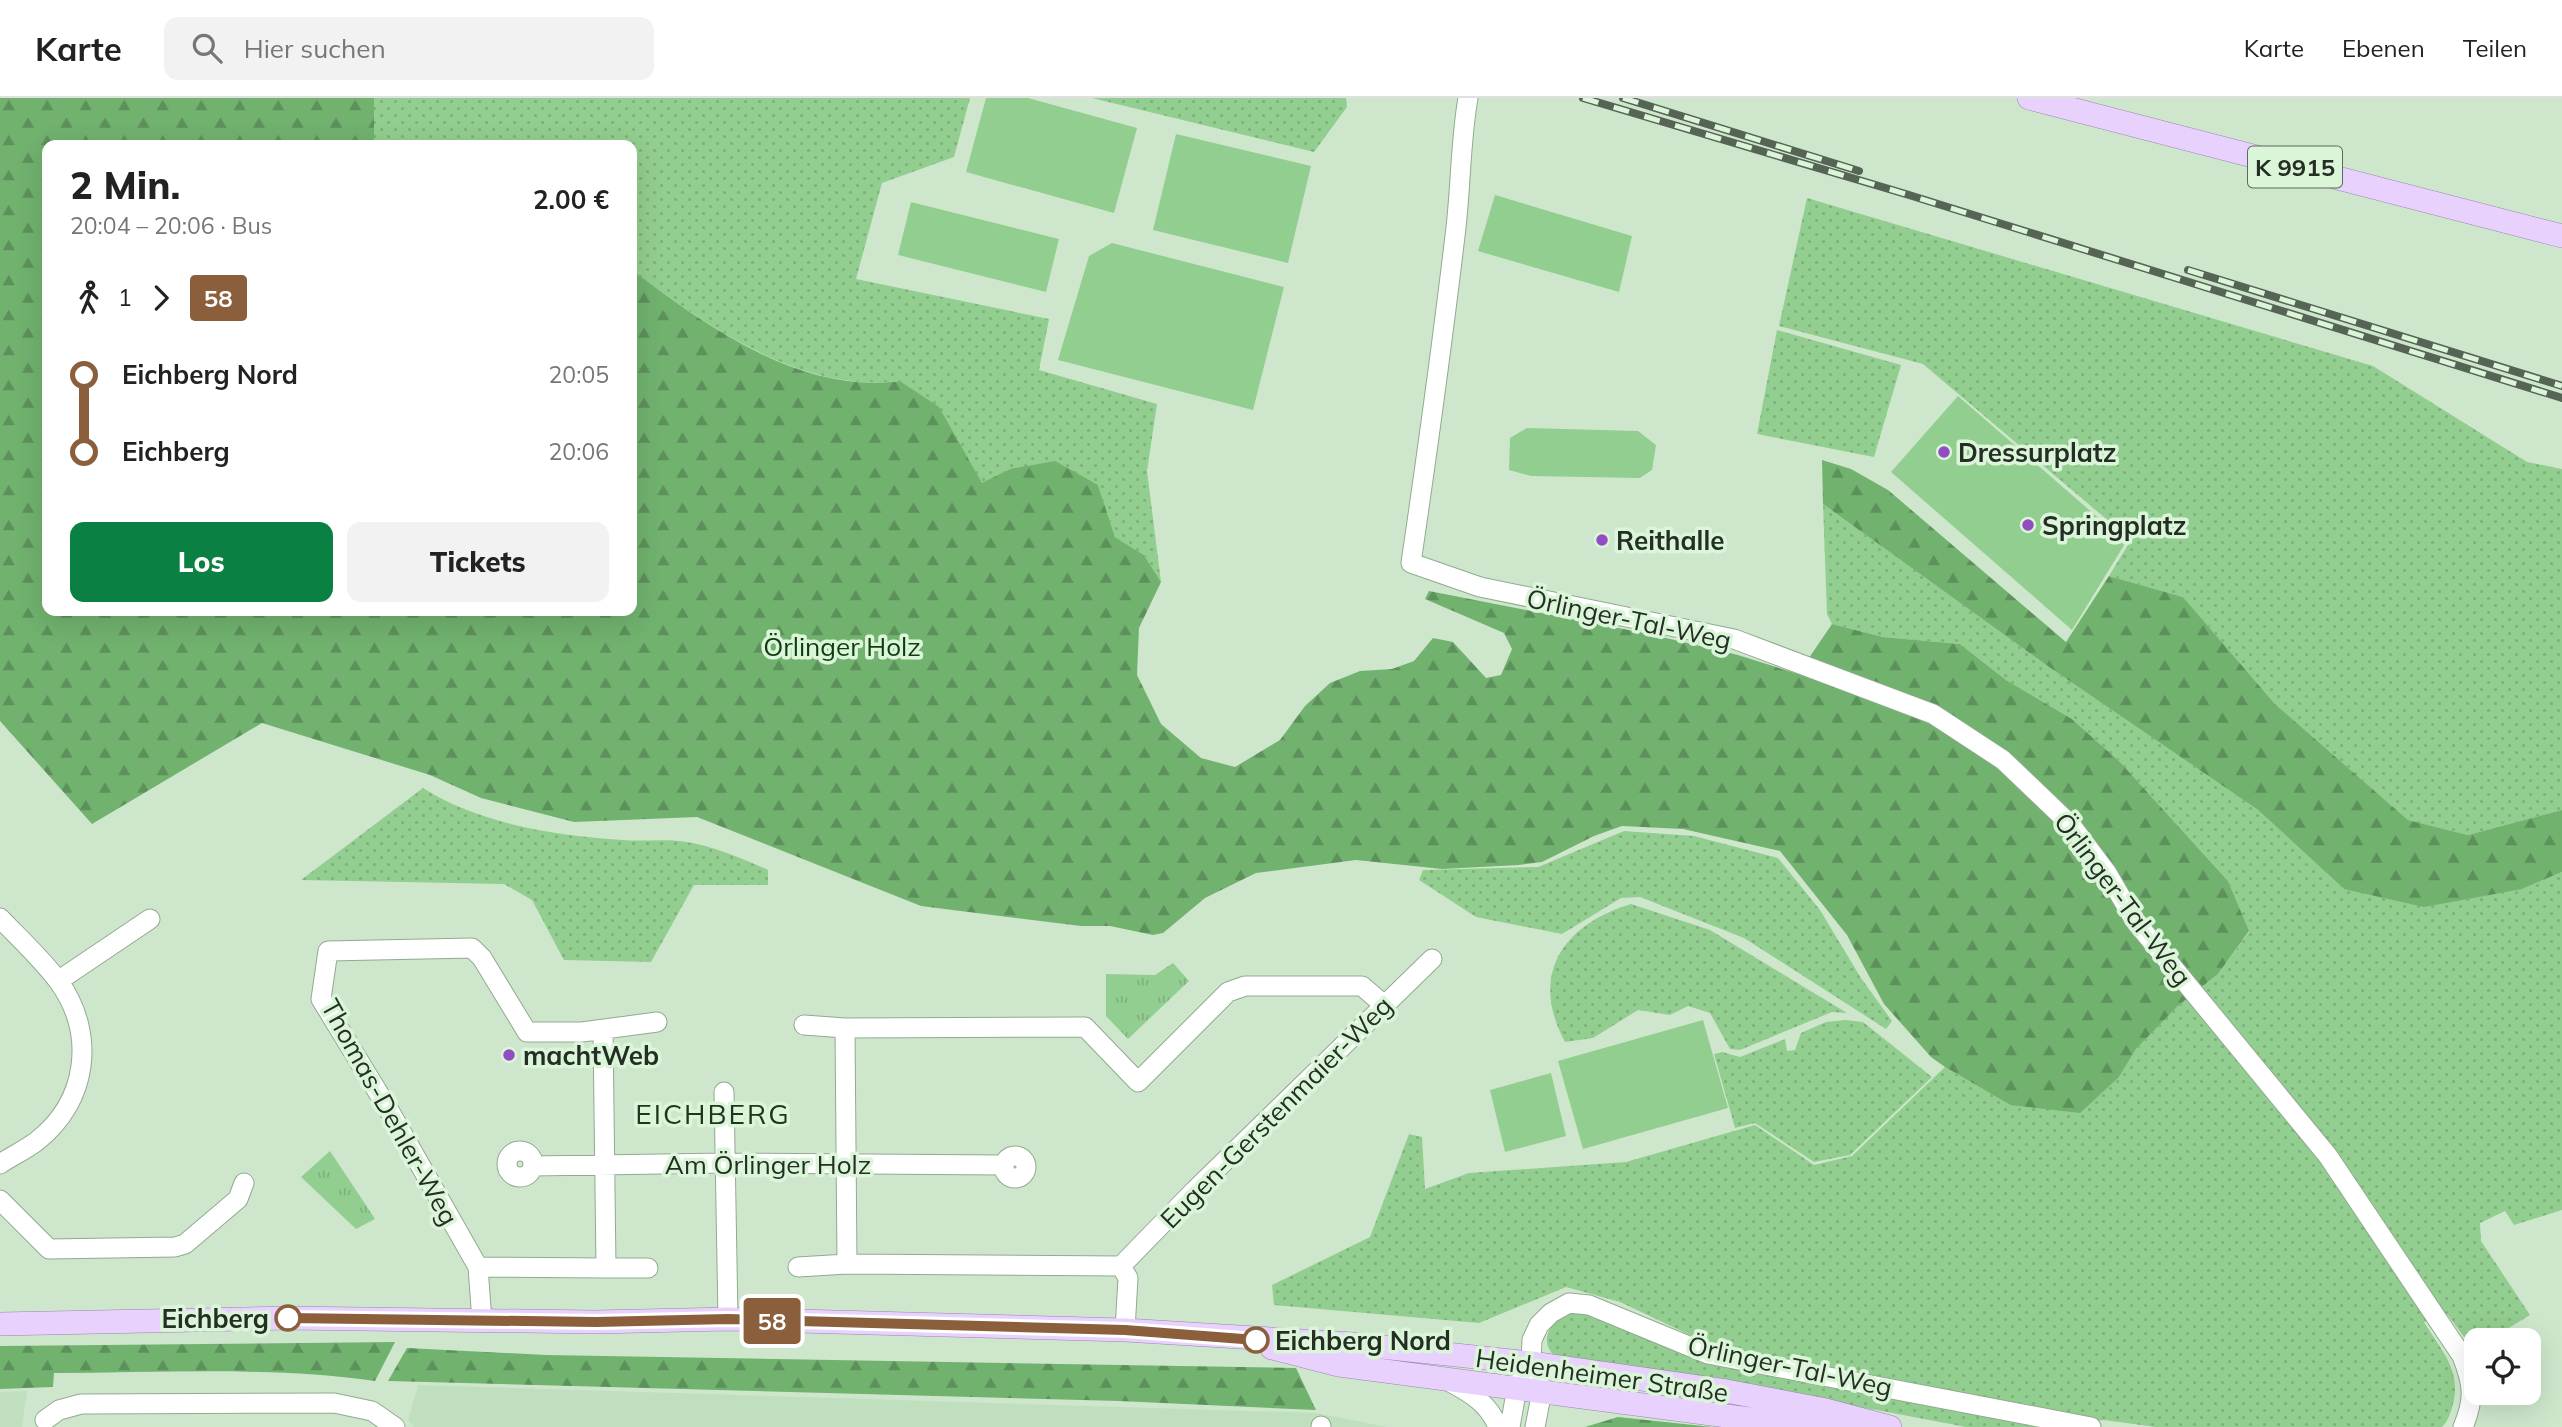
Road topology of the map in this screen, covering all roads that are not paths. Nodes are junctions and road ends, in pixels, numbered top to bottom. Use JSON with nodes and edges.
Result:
{"nodes":[{"id":1,"x":1468,"y":98,"type":"edge"},
{"id":2,"x":2029,"y":98,"type":"edge"},
{"id":3,"x":2562,"y":236,"type":"edge"},
{"id":4,"x":0,"y":918,"type":"edge"},
{"id":5,"x":149,"y":919,"type":"dead end"},
{"id":6,"x":1432,"y":959,"type":"dead end"},
{"id":7,"x":58,"y":981,"type":"junction"},
{"id":8,"x":1384,"y":1005,"type":"junction"},
{"id":9,"x":657,"y":1022,"type":"dead end"},
{"id":10,"x":804,"y":1025,"type":"dead end"},
{"id":11,"x":845,"y":1028,"type":"junction"},
{"id":12,"x":603,"y":1030,"type":"junction"},
{"id":13,"x":724,"y":1092,"type":"dead end"},
{"id":14,"x":726,"y":1163,"type":"junction"},
{"id":15,"x":0,"y":1164,"type":"edge"},
{"id":16,"x":845,"y":1164,"type":"junction"},
{"id":17,"x":533,"y":1166,"type":"dead end"},
{"id":18,"x":1003,"y":1166,"type":"dead end"},
{"id":19,"x":604,"y":1175,"type":"junction"},
{"id":20,"x":244,"y":1183,"type":"dead end"},
{"id":21,"x":0,"y":1200,"type":"edge"},
{"id":22,"x":847,"y":1264,"type":"junction"},
{"id":23,"x":1121,"y":1266,"type":"junction"},
{"id":24,"x":478,"y":1267,"type":"junction"},
{"id":25,"x":798,"y":1267,"type":"dead end"},
{"id":26,"x":606,"y":1268,"type":"junction"},
{"id":27,"x":648,"y":1268,"type":"dead end"},
{"id":28,"x":728,"y":1319,"type":"junction"},
{"id":29,"x":482,"y":1321,"type":"junction"},
{"id":30,"x":0,"y":1324,"type":"edge"},
{"id":31,"x":1125,"y":1330,"type":"junction"},
{"id":32,"x":1245,"y":1340,"type":"junction"},
{"id":33,"x":1531,"y":1363,"type":"junction"},
{"id":34,"x":1440,"y":1377,"type":"junction"},
{"id":35,"x":1517,"y":1387,"type":"junction"},
{"id":36,"x":1542,"y":1391,"type":"junction"},
{"id":37,"x":1579,"y":1396,"type":"junction"},
{"id":38,"x":46,"y":1420,"type":"dead end"},
{"id":39,"x":1881,"y":1425,"type":"edge"},
{"id":40,"x":395,"y":1427,"type":"edge"},
{"id":41,"x":1498,"y":1427,"type":"edge"},
{"id":42,"x":1510,"y":1427,"type":"edge"},
{"id":43,"x":1535,"y":1427,"type":"edge"},
{"id":44,"x":1540,"y":1427,"type":"edge"},
{"id":45,"x":2091,"y":1427,"type":"edge"},
{"id":46,"x":2463,"y":1427,"type":"edge"}],
"edges":[{"from":1,"to":46,"type":"street","name":"Örlinger-Tal-Weg"},
{"from":2,"to":3,"type":"main road","number":"K 9915"},
{"from":4,"to":7,"type":"street"},
{"from":5,"to":7,"type":"street"},
{"from":6,"to":8,"type":"street","name":"Eugen-Gerstenmaier-Weg"},
{"from":7,"to":15,"type":"street"},
{"from":8,"to":11,"type":"street"},
{"from":8,"to":23,"type":"street","name":"Eugen-Gerstenmaier-Weg"},
{"from":9,"to":12,"type":"street"},
{"from":10,"to":11,"type":"street"},
{"from":11,"to":16,"type":"street"},
{"from":12,"to":19,"type":"street"},
{"from":12,"to":24,"type":"street","name":"Thomas-Dehler-Weg"},
{"from":13,"to":14,"type":"street"},
{"from":14,"to":16,"type":"street","name":"Am Örlinger Holz"},
{"from":14,"to":19,"type":"street","name":"Am Örlinger Holz"},
{"from":14,"to":28,"type":"street"},
{"from":16,"to":18,"type":"street","name":"Am Örlinger Holz"},
{"from":16,"to":22,"type":"street"},
{"from":17,"to":19,"type":"street","name":"Am Örlinger Holz"},
{"from":19,"to":26,"type":"street"},
{"from":20,"to":21,"type":"street"},
{"from":22,"to":23,"type":"street"},
{"from":22,"to":25,"type":"street"},
{"from":23,"to":31,"type":"street"},
{"from":24,"to":26,"type":"street"},
{"from":24,"to":29,"type":"street","name":"Thomas-Dehler-Weg"},
{"from":26,"to":27,"type":"street"},
{"from":28,"to":29,"type":"main road","name":"Heidenheimer Straße"},
{"from":28,"to":31,"type":"main road","name":"Heidenheimer Straße"},
{"from":29,"to":30,"type":"main road","name":"Heidenheimer Straße"},
{"from":31,"to":32,"type":"main road","name":"Heidenheimer Straße"},
{"from":32,"to":33,"type":"main road","name":"Heidenheimer Straße"},
{"from":32,"to":34,"type":"main road","name":"Heidenheimer Straße"},
{"from":33,"to":35,"type":"street"},
{"from":33,"to":36,"type":"street"},
{"from":33,"to":39,"type":"main road","name":"Heidenheimer Straße"},
{"from":33,"to":45,"type":"street","name":"Örlinger-Tal-Weg"},
{"from":34,"to":35,"type":"main road","name":"Heidenheimer Straße"},
{"from":34,"to":41,"type":"street"},
{"from":35,"to":36,"type":"main road","name":"Heidenheimer Straße"},
{"from":35,"to":42,"type":"street"},
{"from":36,"to":37,"type":"main road","name":"Heidenheimer Straße"},
{"from":36,"to":43,"type":"street"},
{"from":37,"to":39,"type":"main road","name":"Heidenheimer Straße"},
{"from":37,"to":44,"type":"street"},
{"from":38,"to":40,"type":"street"}]}
